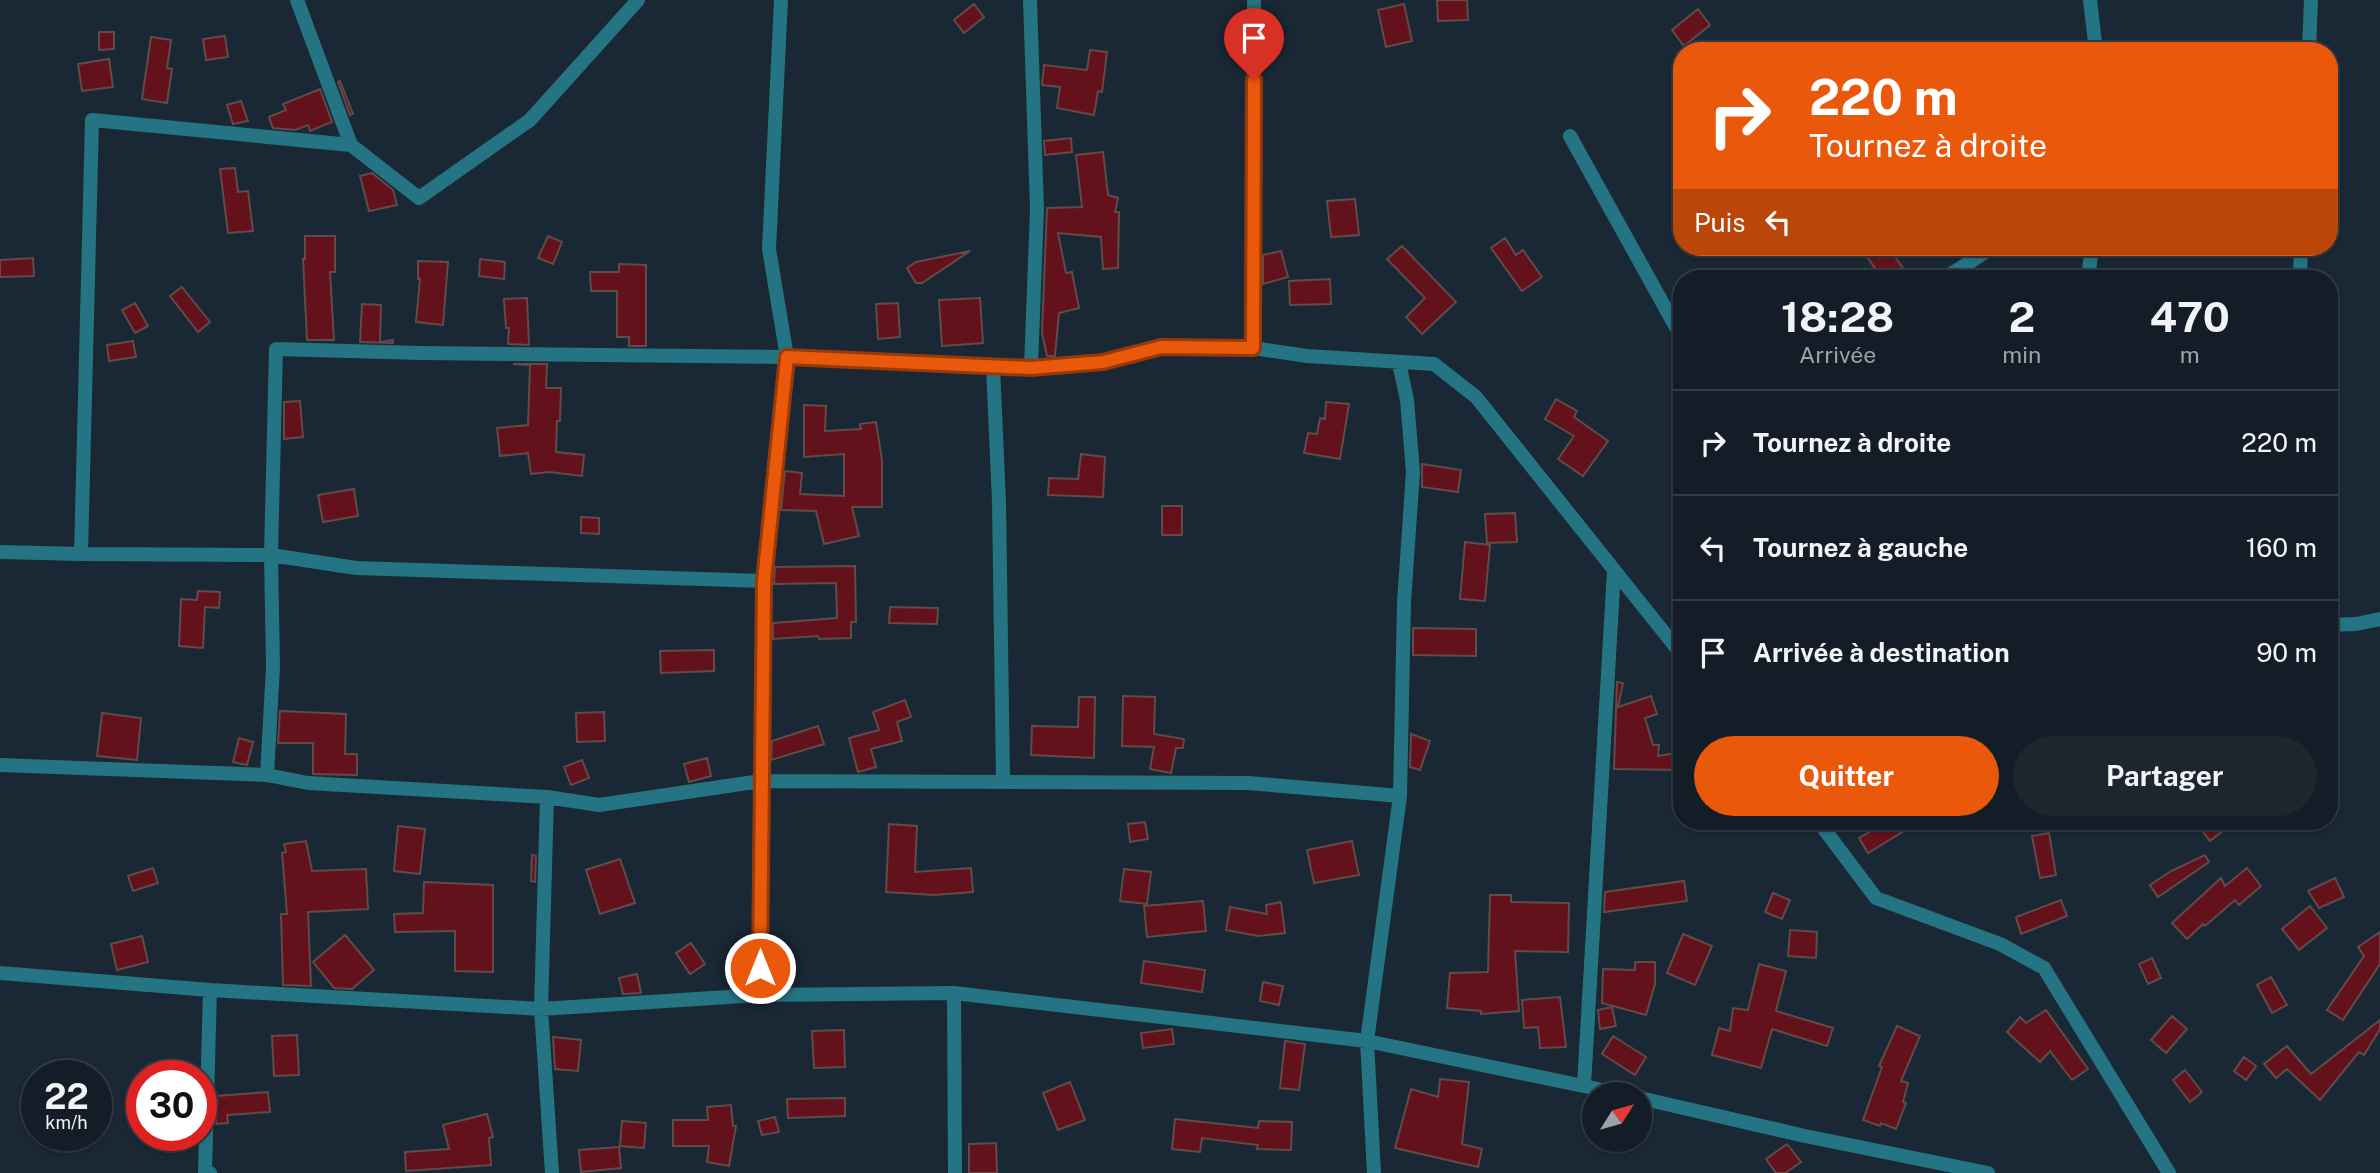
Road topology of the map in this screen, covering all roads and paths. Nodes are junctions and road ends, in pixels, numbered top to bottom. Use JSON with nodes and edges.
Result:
{"nodes":[{"id":1,"x":297,"y":0,"type":"edge"},
{"id":2,"x":638,"y":0,"type":"edge"},
{"id":3,"x":781,"y":0,"type":"edge"},
{"id":4,"x":1030,"y":0,"type":"edge"},
{"id":5,"x":1254,"y":0,"type":"edge"},
{"id":6,"x":2091,"y":0,"type":"edge"},
{"id":7,"x":2311,"y":0,"type":"edge"},
{"id":8,"x":2095,"y":42,"type":"edge"},
{"id":9,"x":2309,"y":42,"type":"edge"},
{"id":10,"x":1570,"y":136,"type":"dead end"},
{"id":11,"x":351,"y":145,"type":"junction"},
{"id":12,"x":1979,"y":256,"type":"edge"},
{"id":13,"x":1957,"y":270,"type":"edge"},
{"id":14,"x":1673,"y":322,"type":"edge"},
{"id":15,"x":1253,"y":348,"type":"junction"},
{"id":16,"x":787,"y":357,"type":"junction"},
{"id":17,"x":1399,"y":363,"type":"junction"},
{"id":18,"x":993,"y":366,"type":"junction"},
{"id":19,"x":1031,"y":368,"type":"junction"},
{"id":20,"x":0,"y":552,"type":"edge"},
{"id":21,"x":81,"y":554,"type":"junction"},
{"id":22,"x":271,"y":555,"type":"junction"},
{"id":23,"x":1614,"y":570,"type":"junction"},
{"id":24,"x":764,"y":581,"type":"junction"},
{"id":25,"x":2380,"y":619,"type":"edge"},
{"id":26,"x":2338,"y":625,"type":"edge"},
{"id":27,"x":1673,"y":644,"type":"edge"},
{"id":28,"x":0,"y":765,"type":"edge"},
{"id":29,"x":267,"y":775,"type":"junction"},
{"id":30,"x":1003,"y":780,"type":"junction"},
{"id":31,"x":761,"y":781,"type":"junction"},
{"id":32,"x":1400,"y":796,"type":"junction"},
{"id":33,"x":547,"y":797,"type":"junction"},
{"id":34,"x":1825,"y":830,"type":"edge"},
{"id":35,"x":0,"y":973,"type":"edge"},
{"id":36,"x":210,"y":989,"type":"junction"},
{"id":37,"x":954,"y":993,"type":"junction"},
{"id":38,"x":760,"y":995,"type":"junction"},
{"id":39,"x":541,"y":1009,"type":"junction"},
{"id":40,"x":1367,"y":1041,"type":"junction"},
{"id":41,"x":1584,"y":1082,"type":"edge"},
{"id":42,"x":1582,"y":1085,"type":"edge"},
{"id":43,"x":1652,"y":1101,"type":"edge"},
{"id":44,"x":211,"y":1173,"type":"edge"},
{"id":45,"x":552,"y":1173,"type":"edge"},
{"id":46,"x":955,"y":1173,"type":"edge"},
{"id":47,"x":1374,"y":1173,"type":"edge"},
{"id":48,"x":1988,"y":1173,"type":"edge"},
{"id":49,"x":2169,"y":1173,"type":"edge"}],
"edges":[{"from":1,"to":11,"type":"street"},
{"from":2,"to":11,"type":"street"},
{"from":3,"to":16,"type":"street"},
{"from":4,"to":19,"type":"street"},
{"from":5,"to":15,"type":"street"},
{"from":6,"to":8,"type":"street"},
{"from":7,"to":9,"type":"street"},
{"from":10,"to":14,"type":"street"},
{"from":11,"to":21,"type":"street"},
{"from":12,"to":13,"type":"street"},
{"from":15,"to":17,"type":"street"},
{"from":15,"to":19,"type":"street"},
{"from":16,"to":18,"type":"street"},
{"from":16,"to":22,"type":"street"},
{"from":16,"to":24,"type":"street"},
{"from":17,"to":23,"type":"street"},
{"from":17,"to":32,"type":"street"},
{"from":18,"to":19,"type":"street"},
{"from":18,"to":30,"type":"street"},
{"from":20,"to":21,"type":"street"},
{"from":21,"to":22,"type":"street"},
{"from":22,"to":24,"type":"street"},
{"from":22,"to":29,"type":"street"},
{"from":23,"to":27,"type":"street"},
{"from":23,"to":41,"type":"street"},
{"from":24,"to":31,"type":"street"},
{"from":25,"to":26,"type":"street"},
{"from":28,"to":29,"type":"street"},
{"from":29,"to":33,"type":"street"},
{"from":30,"to":31,"type":"street"},
{"from":30,"to":32,"type":"street"},
{"from":31,"to":33,"type":"street"},
{"from":31,"to":38,"type":"street"},
{"from":32,"to":40,"type":"street"},
{"from":33,"to":39,"type":"street"},
{"from":34,"to":49,"type":"street"},
{"from":35,"to":36,"type":"street"},
{"from":36,"to":39,"type":"street"},
{"from":36,"to":44,"type":"street"},
{"from":37,"to":38,"type":"street"},
{"from":37,"to":40,"type":"street"},
{"from":37,"to":46,"type":"street"},
{"from":38,"to":39,"type":"street"},
{"from":39,"to":45,"type":"street"},
{"from":40,"to":42,"type":"street"},
{"from":40,"to":47,"type":"street"},
{"from":43,"to":48,"type":"street"}]}
